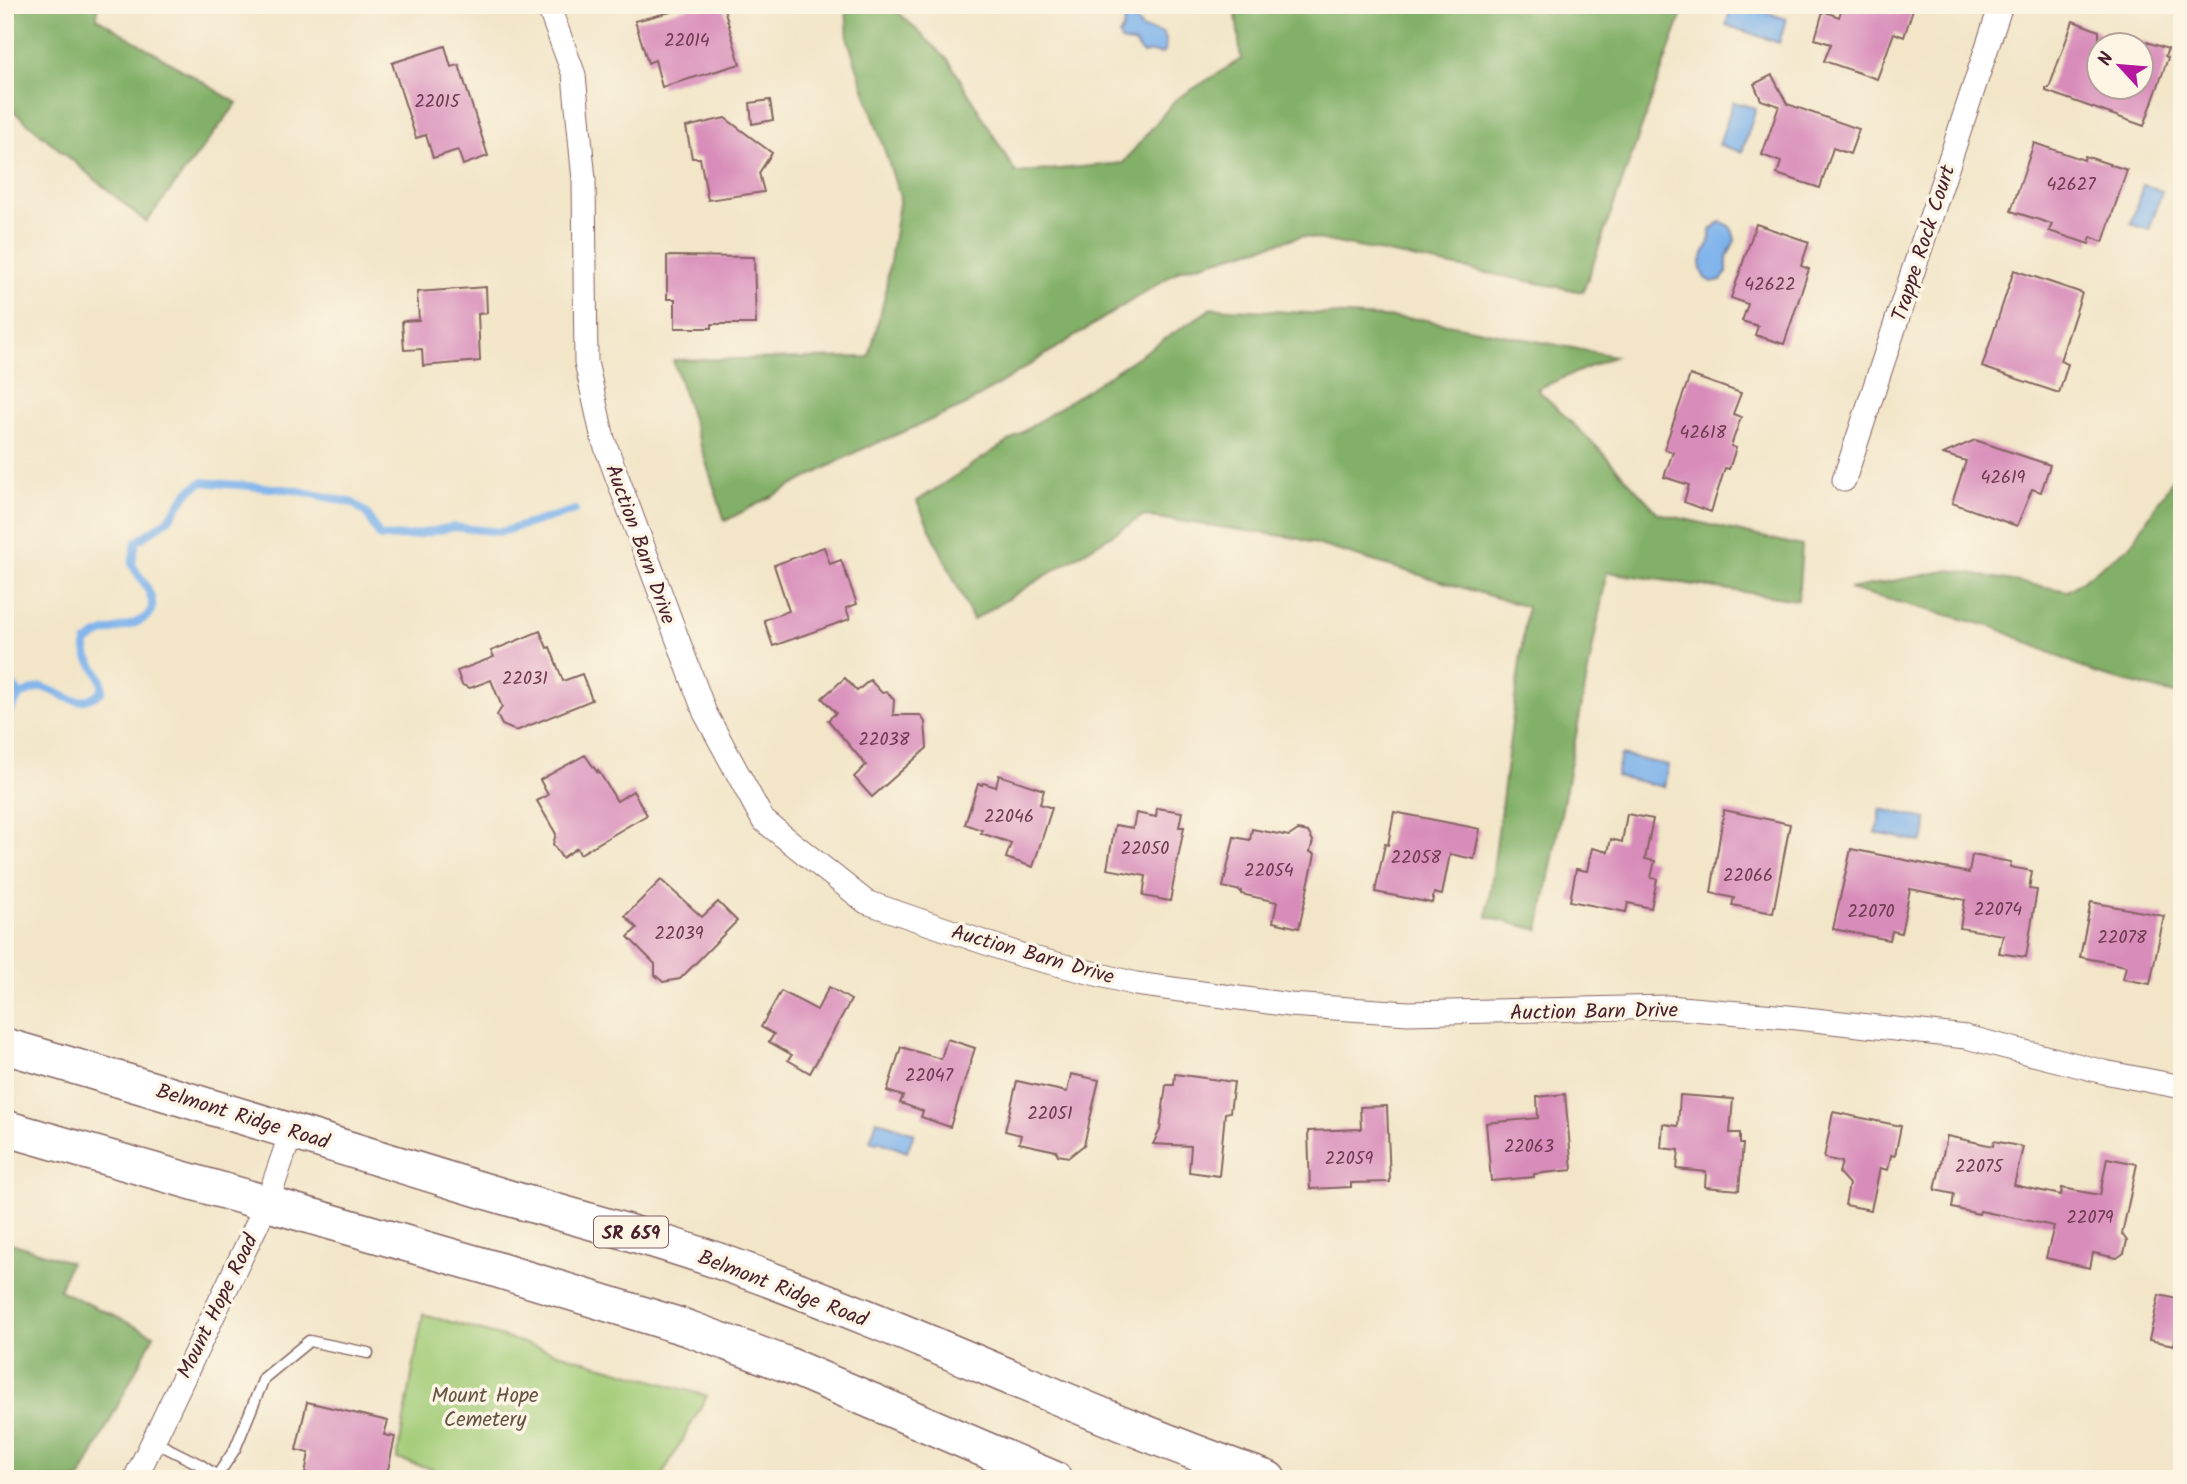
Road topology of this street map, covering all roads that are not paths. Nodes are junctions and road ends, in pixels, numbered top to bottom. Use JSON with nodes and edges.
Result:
{"nodes":[{"id":1,"x":548,"y":5,"type":"edge"},
{"id":2,"x":2001,"y":5,"type":"edge"},
{"id":3,"x":1844,"y":480,"type":"dead end"},
{"id":4,"x":5,"y":1046,"type":"edge"},
{"id":5,"x":2182,"y":1087,"type":"edge"},
{"id":6,"x":5,"y":1129,"type":"edge"},
{"id":7,"x":292,"y":1130,"type":"junction"},
{"id":8,"x":267,"y":1202,"type":"junction"},
{"id":9,"x":369,"y":1353,"type":"dead end"},
{"id":10,"x":153,"y":1441,"type":"junction"},
{"id":11,"x":1248,"y":1475,"type":"edge"},
{"id":12,"x":217,"y":1477,"type":"edge"},
{"id":13,"x":135,"y":1479,"type":"edge"},
{"id":14,"x":1054,"y":1479,"type":"edge"}],
"edges":[{"from":1,"to":5,"type":"street","name":"Auction Barn Drive"},
{"from":2,"to":3,"type":"street","name":"Trappe Rock Court"},
{"from":4,"to":7,"type":"main road","name":"Belmont Ridge Road","number":"SR 659"},
{"from":6,"to":8,"type":"main road"},
{"from":7,"to":8,"type":"street","name":"Mount Hope Road"},
{"from":7,"to":11,"type":"main road","name":"Belmont Ridge Road","number":"SR 659"},
{"from":8,"to":10,"type":"street","name":"Mount Hope Road"},
{"from":8,"to":14,"type":"main road"},
{"from":9,"to":12,"type":"lane"},
{"from":10,"to":12,"type":"lane"},
{"from":10,"to":13,"type":"street","name":"Mount Hope Road"}]}
